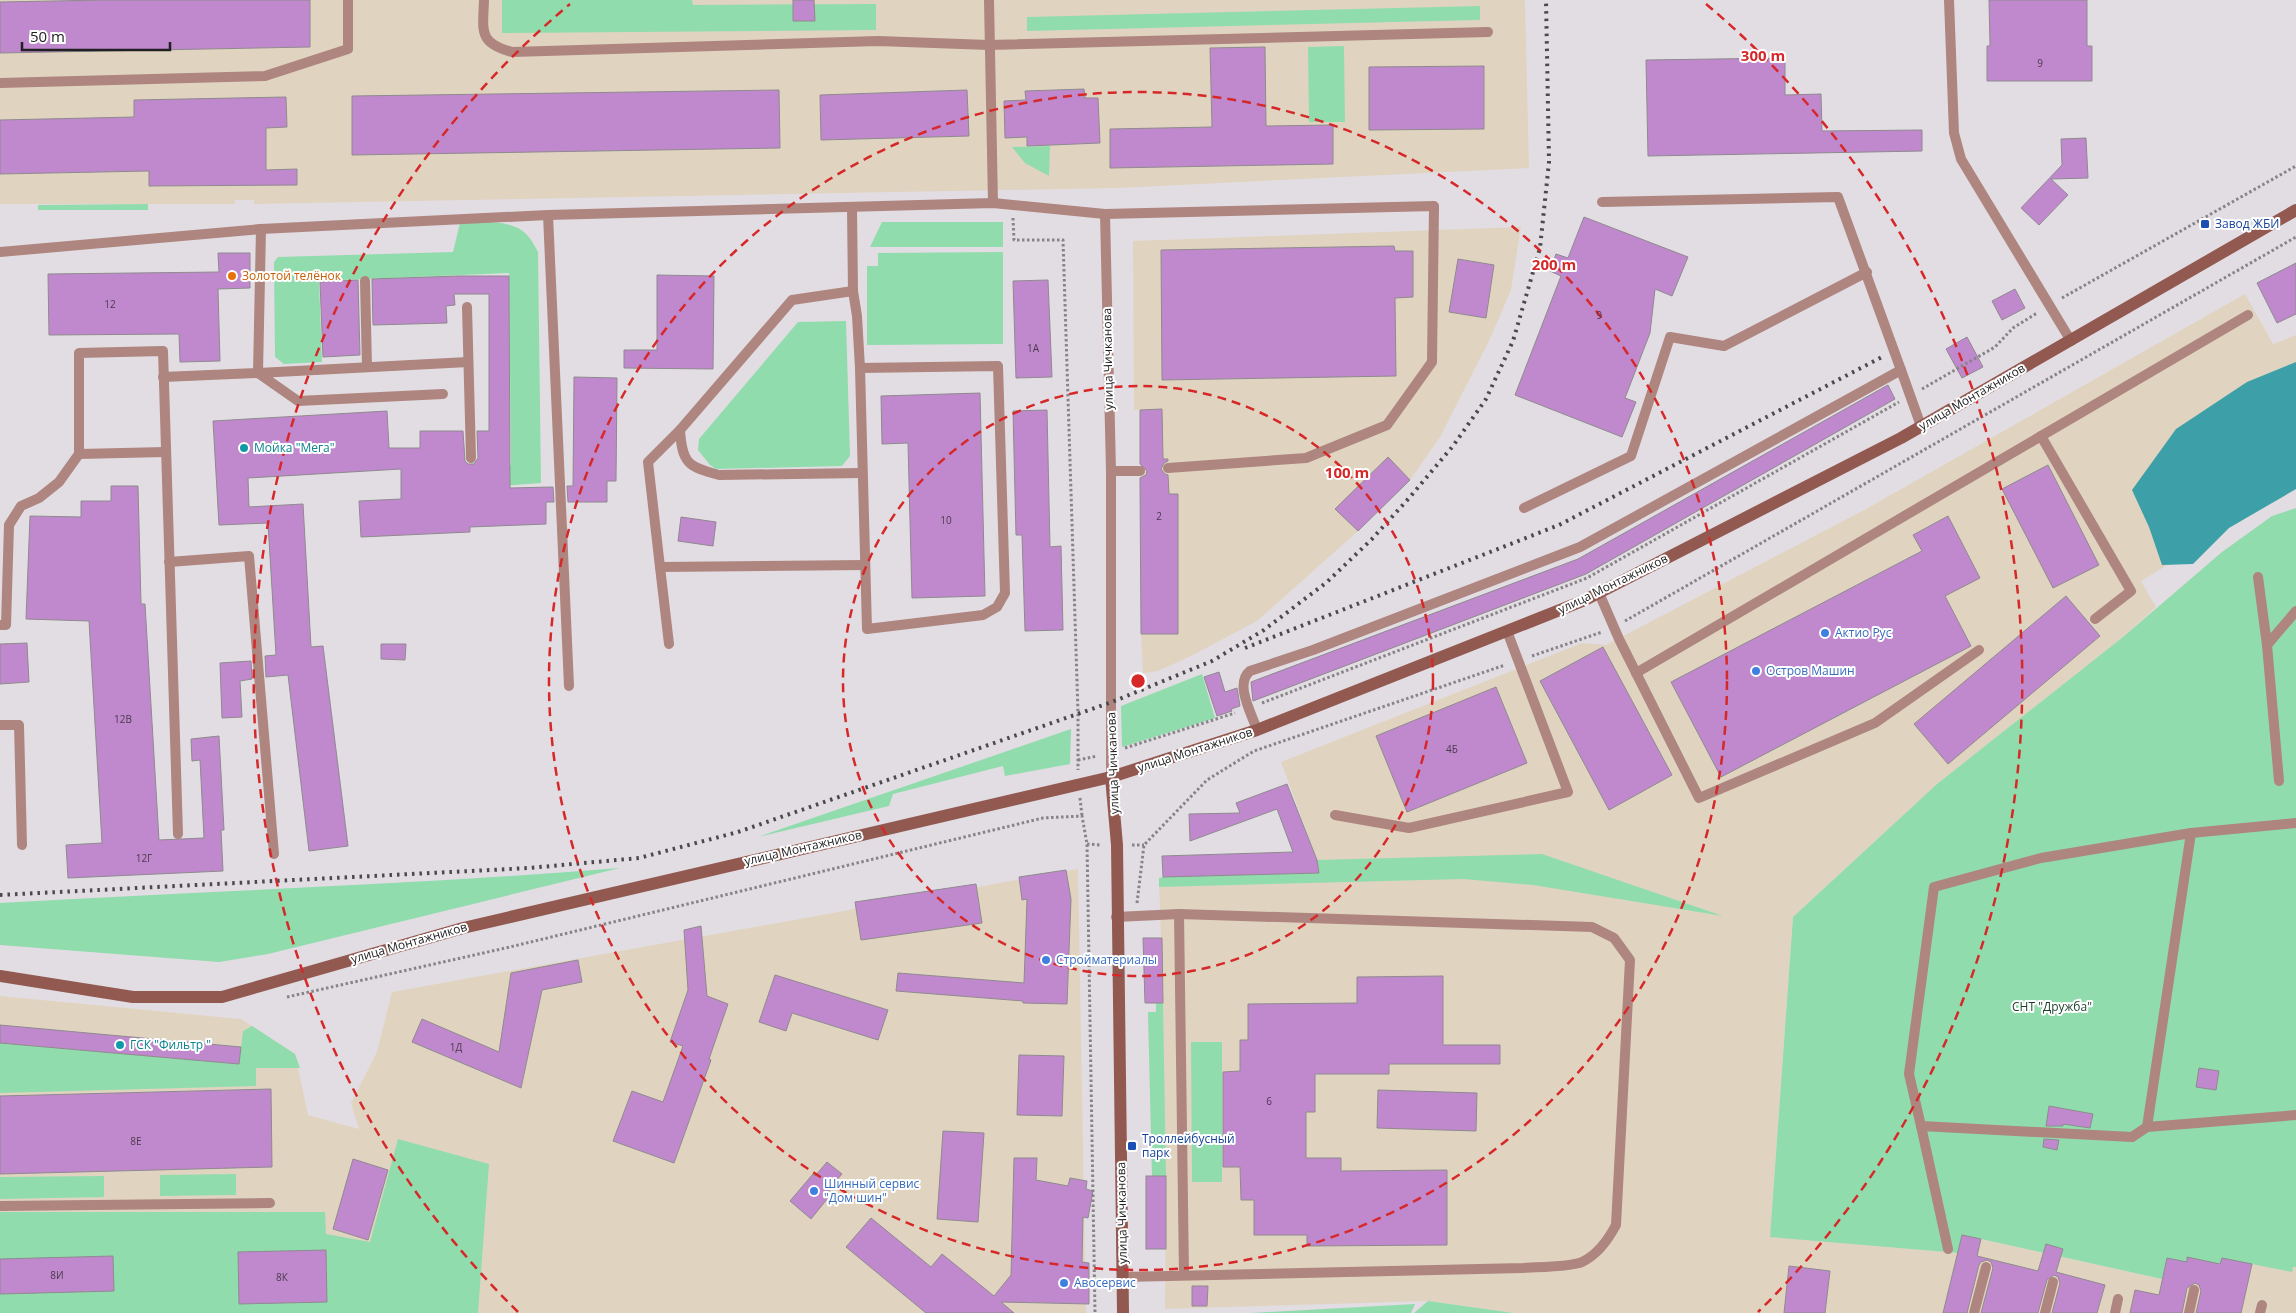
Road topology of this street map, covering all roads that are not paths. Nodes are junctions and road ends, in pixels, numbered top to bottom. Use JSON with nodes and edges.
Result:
{"nodes":[{"id":1,"x":348,"y":0,"type":"edge"},
{"id":2,"x":484,"y":0,"type":"edge"},
{"id":3,"x":989,"y":0,"type":"edge"},
{"id":4,"x":1949,"y":0,"type":"edge"},
{"id":5,"x":1488,"y":32,"type":"dead end"},
{"id":6,"x":989,"y":45,"type":"junction"},
{"id":7,"x":0,"y":83,"type":"edge"},
{"id":8,"x":1602,"y":202,"type":"dead end"},
{"id":9,"x":993,"y":204,"type":"junction"},
{"id":10,"x":852,"y":208,"type":"junction"},
{"id":11,"x":2296,"y":210,"type":"edge"},
{"id":12,"x":1105,"y":214,"type":"junction"},
{"id":13,"x":548,"y":215,"type":"junction"},
{"id":14,"x":261,"y":229,"type":"junction"},
{"id":15,"x":0,"y":252,"type":"edge"},
{"id":16,"x":1866,"y":272,"type":"junction"},
{"id":17,"x":365,"y":281,"type":"dead end"},
{"id":18,"x":853,"y":292,"type":"junction"},
{"id":19,"x":467,"y":307,"type":"dead end"},
{"id":20,"x":2248,"y":315,"type":"dead end"},
{"id":21,"x":2071,"y":341,"type":"junction"},
{"id":22,"x":468,"y":362,"type":"junction"},
{"id":23,"x":367,"y":367,"type":"junction"},
{"id":24,"x":860,"y":368,"type":"junction"},
{"id":25,"x":1901,"y":370,"type":"junction"},
{"id":26,"x":258,"y":373,"type":"junction"},
{"id":27,"x":163,"y":377,"type":"junction"},
{"id":28,"x":443,"y":394,"type":"dead end"},
{"id":29,"x":1921,"y":426,"type":"junction"},
{"id":30,"x":680,"y":430,"type":"junction"},
{"id":31,"x":2041,"y":436,"type":"junction"},
{"id":32,"x":165,"y":452,"type":"junction"},
{"id":33,"x":79,"y":454,"type":"junction"},
{"id":34,"x":471,"y":458,"type":"dead end"},
{"id":35,"x":1168,"y":468,"type":"dead end"},
{"id":36,"x":1111,"y":471,"type":"junction"},
{"id":37,"x":1140,"y":471,"type":"dead end"},
{"id":38,"x":862,"y":473,"type":"junction"},
{"id":39,"x":1524,"y":508,"type":"dead end"},
{"id":40,"x":169,"y":562,"type":"junction"},
{"id":41,"x":865,"y":565,"type":"junction"},
{"id":42,"x":660,"y":567,"type":"junction"},
{"id":43,"x":2258,"y":577,"type":"dead end"},
{"id":44,"x":1599,"y":593,"type":"junction"},
{"id":45,"x":2296,"y":610,"type":"edge"},
{"id":46,"x":2095,"y":619,"type":"dead end"},
{"id":47,"x":0,"y":625,"type":"edge"},
{"id":48,"x":1507,"y":631,"type":"junction"},
{"id":49,"x":669,"y":644,"type":"dead end"},
{"id":50,"x":2267,"y":645,"type":"junction"},
{"id":51,"x":1979,"y":650,"type":"dead end"},
{"id":52,"x":1636,"y":673,"type":"junction"},
{"id":53,"x":569,"y":686,"type":"dead end"},
{"id":54,"x":0,"y":725,"type":"edge"},
{"id":55,"x":1257,"y":730,"type":"junction"},
{"id":56,"x":1112,"y":777,"type":"junction"},
{"id":57,"x":2279,"y":781,"type":"dead end"},
{"id":58,"x":1335,"y":815,"type":"dead end"},
{"id":59,"x":2296,"y":822,"type":"edge"},
{"id":60,"x":2191,"y":833,"type":"junction"},
{"id":61,"x":178,"y":834,"type":"dead end"},
{"id":62,"x":22,"y":845,"type":"dead end"},
{"id":63,"x":274,"y":854,"type":"dead end"},
{"id":64,"x":1179,"y":914,"type":"junction"},
{"id":65,"x":1116,"y":917,"type":"junction"},
{"id":66,"x":0,"y":976,"type":"edge"},
{"id":67,"x":2296,"y":1115,"type":"edge"},
{"id":68,"x":1921,"y":1126,"type":"junction"},
{"id":69,"x":2147,"y":1127,"type":"junction"},
{"id":70,"x":270,"y":1203,"type":"dead end"},
{"id":71,"x":0,"y":1206,"type":"edge"},
{"id":72,"x":1948,"y":1249,"type":"dead end"},
{"id":73,"x":1986,"y":1267,"type":"dead end"},
{"id":74,"x":1184,"y":1275,"type":"junction"},
{"id":75,"x":1123,"y":1277,"type":"junction"},
{"id":76,"x":2053,"y":1282,"type":"dead end"},
{"id":77,"x":2194,"y":1290,"type":"dead end"},
{"id":78,"x":2118,"y":1299,"type":"dead end"},
{"id":79,"x":1123,"y":1313,"type":"edge"},
{"id":80,"x":1974,"y":1313,"type":"edge"},
{"id":81,"x":2045,"y":1313,"type":"edge"},
{"id":82,"x":2115,"y":1313,"type":"edge"},
{"id":83,"x":2188,"y":1313,"type":"edge"}],
"edges":[{"from":1,"to":7,"type":"lane"},
{"from":2,"to":6,"type":"lane"},
{"from":3,"to":6,"type":"lane"},
{"from":4,"to":21,"type":"lane"},
{"from":5,"to":6,"type":"lane"},
{"from":6,"to":9,"type":"lane"},
{"from":8,"to":16,"type":"lane"},
{"from":9,"to":10,"type":"lane"},
{"from":9,"to":12,"type":"lane"},
{"from":10,"to":13,"type":"lane"},
{"from":10,"to":18,"type":"lane"},
{"from":11,"to":21,"type":"main road","name":"улица Монтажников"},
{"from":12,"to":35,"type":"lane"},
{"from":12,"to":36,"type":"lane","name":"улица Чичканова"},
{"from":13,"to":14,"type":"lane"},
{"from":13,"to":53,"type":"lane"},
{"from":14,"to":15,"type":"lane"},
{"from":14,"to":26,"type":"lane"},
{"from":16,"to":25,"type":"lane"},
{"from":16,"to":39,"type":"lane"},
{"from":17,"to":23,"type":"lane"},
{"from":18,"to":24,"type":"lane"},
{"from":18,"to":30,"type":"lane"},
{"from":19,"to":22,"type":"lane"},
{"from":20,"to":31,"type":"lane"},
{"from":21,"to":29,"type":"main road","name":"улица Монтажников"},
{"from":22,"to":23,"type":"lane"},
{"from":22,"to":34,"type":"lane"},
{"from":23,"to":26,"type":"lane"},
{"from":24,"to":38,"type":"lane"},
{"from":24,"to":41,"type":"lane"},
{"from":25,"to":29,"type":"lane"},
{"from":25,"to":55,"type":"lane"},
{"from":26,"to":27,"type":"lane"},
{"from":26,"to":28,"type":"lane"},
{"from":27,"to":32,"type":"lane"},
{"from":27,"to":33,"type":"lane"},
{"from":29,"to":44,"type":"main road","name":"улица Монтажников"},
{"from":30,"to":38,"type":"lane"},
{"from":30,"to":42,"type":"lane"},
{"from":31,"to":46,"type":"lane"},
{"from":31,"to":52,"type":"lane"},
{"from":32,"to":33,"type":"lane"},
{"from":32,"to":40,"type":"lane"},
{"from":33,"to":47,"type":"lane"},
{"from":36,"to":37,"type":"lane"},
{"from":36,"to":56,"type":"lane","name":"улица Чичканова"},
{"from":38,"to":41,"type":"lane"},
{"from":40,"to":61,"type":"lane"},
{"from":40,"to":63,"type":"lane"},
{"from":41,"to":42,"type":"lane"},
{"from":42,"to":49,"type":"lane"},
{"from":43,"to":50,"type":"lane"},
{"from":44,"to":48,"type":"main road","name":"улица Монтажников"},
{"from":44,"to":52,"type":"lane"},
{"from":45,"to":50,"type":"lane"},
{"from":48,"to":55,"type":"main road","name":"улица Монтажников"},
{"from":48,"to":58,"type":"lane"},
{"from":50,"to":57,"type":"lane"},
{"from":51,"to":52,"type":"lane"},
{"from":54,"to":62,"type":"lane"},
{"from":55,"to":56,"type":"main road","name":"улица Монтажников"},
{"from":56,"to":65,"type":"main road","name":"улица Чичканова"},
{"from":56,"to":66,"type":"main road","name":"улица Монтажников"},
{"from":59,"to":60,"type":"lane"},
{"from":60,"to":68,"type":"lane"},
{"from":60,"to":69,"type":"lane"},
{"from":64,"to":65,"type":"lane"},
{"from":64,"to":74,"type":"lane"},
{"from":64,"to":74,"type":"lane"},
{"from":65,"to":75,"type":"main road","name":"улица Чичканова"},
{"from":67,"to":69,"type":"lane"},
{"from":68,"to":69,"type":"lane"},
{"from":68,"to":72,"type":"lane"},
{"from":70,"to":71,"type":"lane"},
{"from":73,"to":80,"type":"lane"},
{"from":74,"to":75,"type":"lane"},
{"from":75,"to":79,"type":"main road","name":"улица Чичканова"},
{"from":76,"to":81,"type":"lane"},
{"from":77,"to":83,"type":"lane"},
{"from":78,"to":82,"type":"lane"}]}
